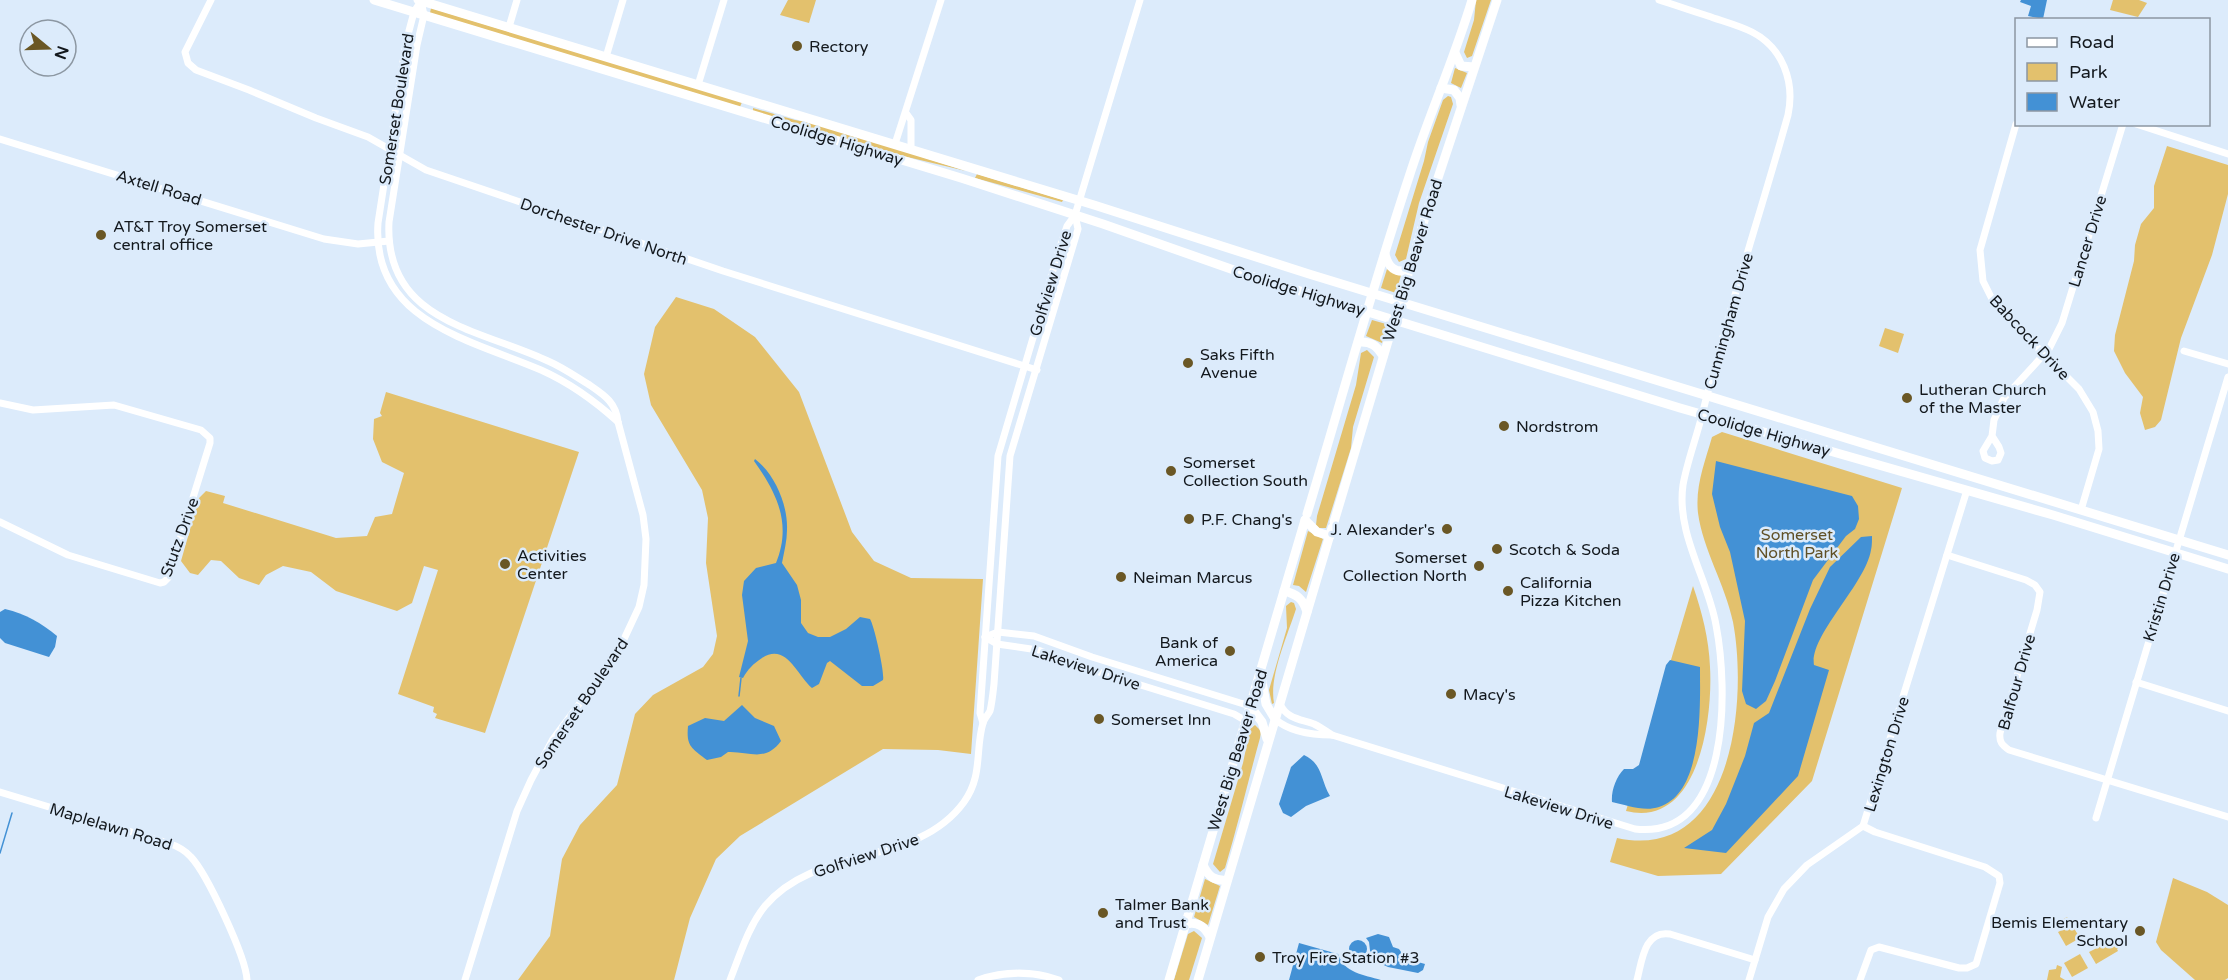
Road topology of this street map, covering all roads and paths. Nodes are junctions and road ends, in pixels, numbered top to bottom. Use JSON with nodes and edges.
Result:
{"nodes":[{"id":1,"x":211,"y":0,"type":"edge"},
{"id":2,"x":374,"y":0,"type":"edge"},
{"id":3,"x":420,"y":0,"type":"edge"},
{"id":4,"x":517,"y":0,"type":"edge"},
{"id":5,"x":623,"y":0,"type":"edge"},
{"id":6,"x":724,"y":0,"type":"edge"},
{"id":7,"x":941,"y":0,"type":"edge"},
{"id":8,"x":1140,"y":0,"type":"edge"},
{"id":9,"x":1472,"y":0,"type":"edge"},
{"id":10,"x":1497,"y":0,"type":"edge"},
{"id":11,"x":1659,"y":0,"type":"edge"},
{"id":12,"x":419,"y":14,"type":"junction"},
{"id":13,"x":509,"y":27,"type":"junction"},
{"id":14,"x":1455,"y":53,"type":"junction"},
{"id":15,"x":606,"y":57,"type":"junction"},
{"id":16,"x":1474,"y":67,"type":"junction"},
{"id":17,"x":698,"y":85,"type":"junction"},
{"id":18,"x":1441,"y":88,"type":"junction"},
{"id":19,"x":754,"y":101,"type":"junction"},
{"id":20,"x":1462,"y":106,"type":"junction"},
{"id":21,"x":747,"y":113,"type":"junction"},
{"id":22,"x":906,"y":113,"type":"junction"},
{"id":23,"x":2015,"y":126,"type":"edge"},
{"id":24,"x":2122,"y":126,"type":"edge"},
{"id":25,"x":2142,"y":126,"type":"edge"},
{"id":26,"x":0,"y":139,"type":"edge"},
{"id":27,"x":895,"y":144,"type":"junction"},
{"id":28,"x":911,"y":149,"type":"junction"},
{"id":29,"x":389,"y":150,"type":"junction"},
{"id":30,"x":2228,"y":153,"type":"edge"},
{"id":31,"x":399,"y":156,"type":"junction"},
{"id":32,"x":971,"y":168,"type":"junction"},
{"id":33,"x":961,"y":178,"type":"junction"},
{"id":34,"x":1080,"y":201,"type":"junction"},
{"id":35,"x":1075,"y":215,"type":"junction"},
{"id":36,"x":389,"y":241,"type":"junction"},
{"id":37,"x":1206,"y":241,"type":"junction"},
{"id":38,"x":377,"y":242,"type":"junction"},
{"id":39,"x":1385,"y":254,"type":"junction"},
{"id":40,"x":1194,"y":257,"type":"junction"},
{"id":41,"x":1409,"y":270,"type":"junction"},
{"id":42,"x":1309,"y":274,"type":"junction"},
{"id":43,"x":1301,"y":291,"type":"junction"},
{"id":44,"x":1373,"y":294,"type":"junction"},
{"id":45,"x":1399,"y":302,"type":"junction"},
{"id":46,"x":1368,"y":312,"type":"junction"},
{"id":47,"x":1394,"y":320,"type":"junction"},
{"id":48,"x":1491,"y":330,"type":"junction"},
{"id":49,"x":1359,"y":342,"type":"junction"},
{"id":50,"x":1481,"y":346,"type":"junction"},
{"id":51,"x":2184,"y":351,"type":"dead end"},
{"id":52,"x":1565,"y":353,"type":"junction"},
{"id":53,"x":2044,"y":355,"type":"junction"},
{"id":54,"x":1383,"y":356,"type":"junction"},
{"id":55,"x":2228,"y":364,"type":"edge"},
{"id":56,"x":1025,"y":366,"type":"junction"},
{"id":57,"x":1608,"y":366,"type":"junction"},
{"id":58,"x":1553,"y":369,"type":"junction"},
{"id":59,"x":1037,"y":370,"type":"junction"},
{"id":60,"x":2228,"y":377,"type":"edge"},
{"id":61,"x":1597,"y":382,"type":"junction"},
{"id":62,"x":1706,"y":394,"type":"junction"},
{"id":63,"x":0,"y":403,"type":"edge"},
{"id":64,"x":1702,"y":414,"type":"junction"},
{"id":65,"x":618,"y":422,"type":"junction"},
{"id":66,"x":1992,"y":436,"type":"dead end"},
{"id":67,"x":1923,"y":462,"type":"junction"},
{"id":68,"x":1959,"y":473,"type":"junction"},
{"id":69,"x":1913,"y":475,"type":"junction"},
{"id":70,"x":1949,"y":485,"type":"junction"},
{"id":71,"x":1966,"y":490,"type":"junction"},
{"id":72,"x":2081,"y":510,"type":"junction"},
{"id":73,"x":1306,"y":517,"type":"junction"},
{"id":74,"x":2074,"y":521,"type":"junction"},
{"id":75,"x":0,"y":522,"type":"edge"},
{"id":76,"x":1332,"y":529,"type":"junction"},
{"id":77,"x":2178,"y":540,"type":"junction"},
{"id":78,"x":2175,"y":552,"type":"junction"},
{"id":79,"x":1947,"y":555,"type":"junction"},
{"id":80,"x":2228,"y":555,"type":"edge"},
{"id":81,"x":2228,"y":569,"type":"edge"},
{"id":82,"x":1284,"y":591,"type":"junction"},
{"id":83,"x":1307,"y":612,"type":"junction"},
{"id":84,"x":998,"y":632,"type":"junction"},
{"id":85,"x":985,"y":637,"type":"junction"},
{"id":86,"x":997,"y":644,"type":"junction"},
{"id":87,"x":1260,"y":674,"type":"junction"},
{"id":88,"x":2136,"y":682,"type":"junction"},
{"id":89,"x":1280,"y":704,"type":"junction"},
{"id":90,"x":1250,"y":706,"type":"junction"},
{"id":91,"x":2228,"y":711,"type":"edge"},
{"id":92,"x":1275,"y":719,"type":"junction"},
{"id":93,"x":1246,"y":721,"type":"junction"},
{"id":94,"x":983,"y":723,"type":"junction"},
{"id":95,"x":1332,"y":735,"type":"junction"},
{"id":96,"x":1268,"y":744,"type":"junction"},
{"id":97,"x":2107,"y":780,"type":"junction"},
{"id":98,"x":0,"y":792,"type":"edge"},
{"id":99,"x":2228,"y":817,"type":"edge"},
{"id":100,"x":2096,"y":818,"type":"dead end"},
{"id":101,"x":1863,"y":826,"type":"junction"},
{"id":102,"x":1650,"y":830,"type":"joint"},
{"id":103,"x":1203,"y":865,"type":"junction"},
{"id":104,"x":1227,"y":880,"type":"junction"},
{"id":105,"x":1186,"y":924,"type":"junction"},
{"id":106,"x":1210,"y":937,"type":"junction"},
{"id":107,"x":1755,"y":960,"type":"junction"},
{"id":108,"x":247,"y":980,"type":"edge"},
{"id":109,"x":465,"y":980,"type":"edge"},
{"id":110,"x":730,"y":980,"type":"edge"},
{"id":111,"x":978,"y":980,"type":"edge"},
{"id":112,"x":1059,"y":980,"type":"edge"},
{"id":113,"x":1169,"y":980,"type":"edge"},
{"id":114,"x":1198,"y":980,"type":"edge"},
{"id":115,"x":1637,"y":980,"type":"edge"},
{"id":116,"x":1749,"y":980,"type":"edge"},
{"id":117,"x":1860,"y":980,"type":"edge"}],
"edges":[{"from":1,"to":29,"type":"street","name":"Dorchester Drive North"},
{"from":2,"to":12,"type":"main road","name":"Coolidge Highway"},
{"from":3,"to":12,"type":"street","name":"Somerset Boulevard"},
{"from":3,"to":13,"type":"main road","name":"Coolidge Highway"},
{"from":4,"to":13,"type":"street"},
{"from":5,"to":15,"type":"street"},
{"from":6,"to":17,"type":"street"},
{"from":7,"to":22,"type":"street"},
{"from":8,"to":34,"type":"street"},
{"from":9,"to":14,"type":"main road","name":"West Big Beaver Road"},
{"from":10,"to":16,"type":"main road","name":"West Big Beaver Road"},
{"from":11,"to":62,"type":"street","name":"Cunningham Drive"},
{"from":12,"to":21,"type":"main road","name":"Coolidge Highway"},
{"from":12,"to":29,"type":"street","name":"Somerset Boulevard"},
{"from":12,"to":31,"type":"street","name":"Somerset Boulevard"},
{"from":13,"to":15,"type":"main road","name":"Coolidge Highway"},
{"from":14,"to":16,"type":"main road"},
{"from":14,"to":18,"type":"main road","name":"West Big Beaver Road"},
{"from":15,"to":17,"type":"main road","name":"Coolidge Highway"},
{"from":16,"to":20,"type":"main road","name":"West Big Beaver Road"},
{"from":17,"to":19,"type":"main road","name":"Coolidge Highway"},
{"from":18,"to":20,"type":"main road"},
{"from":18,"to":39,"type":"main road","name":"West Big Beaver Road"},
{"from":19,"to":21,"type":"main road"},
{"from":19,"to":27,"type":"main road","name":"Coolidge Highway"},
{"from":20,"to":41,"type":"main road","name":"West Big Beaver Road"},
{"from":21,"to":33,"type":"main road","name":"Coolidge Highway"},
{"from":22,"to":27,"type":"street"},
{"from":22,"to":28,"type":"street"},
{"from":23,"to":53,"type":"street","name":"Babcock Drive"},
{"from":24,"to":53,"type":"street","name":"Lancer Drive"},
{"from":25,"to":30,"type":"street"},
{"from":26,"to":38,"type":"street","name":"Axtell Road"},
{"from":27,"to":28,"type":"main road","name":"Coolidge Highway"},
{"from":28,"to":32,"type":"main road","name":"Coolidge Highway"},
{"from":29,"to":31,"type":"street","name":"Dorchester Drive North"},
{"from":29,"to":38,"type":"street","name":"Somerset Boulevard"},
{"from":31,"to":36,"type":"street","name":"Somerset Boulevard"},
{"from":31,"to":56,"type":"street","name":"Dorchester Drive North"},
{"from":32,"to":33,"type":"main road"},
{"from":32,"to":34,"type":"main road","name":"Coolidge Highway"},
{"from":33,"to":35,"type":"main road","name":"Coolidge Highway"},
{"from":34,"to":35,"type":"street"},
{"from":34,"to":37,"type":"main road","name":"Coolidge Highway"},
{"from":35,"to":40,"type":"main road","name":"Coolidge Highway"},
{"from":35,"to":56,"type":"street","name":"Golfview Drive"},
{"from":35,"to":59,"type":"street","name":"Golfview Drive"},
{"from":36,"to":38,"type":"street","name":"Axtell Road"},
{"from":36,"to":65,"type":"street","name":"Somerset Boulevard"},
{"from":37,"to":40,"type":"main road"},
{"from":37,"to":42,"type":"main road","name":"Coolidge Highway"},
{"from":38,"to":65,"type":"street","name":"Somerset Boulevard"},
{"from":39,"to":41,"type":"main road"},
{"from":39,"to":44,"type":"main road","name":"West Big Beaver Road"},
{"from":40,"to":43,"type":"main road","name":"Coolidge Highway"},
{"from":41,"to":45,"type":"main road","name":"West Big Beaver Road"},
{"from":42,"to":43,"type":"main road"},
{"from":42,"to":44,"type":"main road","name":"Coolidge Highway"},
{"from":43,"to":46,"type":"main road","name":"Coolidge Highway"},
{"from":44,"to":45,"type":"main road","name":"Coolidge Highway"},
{"from":44,"to":46,"type":"main road","name":"West Big Beaver Road"},
{"from":45,"to":47,"type":"main road","name":"West Big Beaver Road"},
{"from":45,"to":48,"type":"main road","name":"Coolidge Highway"},
{"from":46,"to":47,"type":"main road","name":"Coolidge Highway"},
{"from":46,"to":49,"type":"main road","name":"West Big Beaver Road"},
{"from":47,"to":50,"type":"main road","name":"Coolidge Highway"},
{"from":47,"to":54,"type":"main road","name":"West Big Beaver Road"},
{"from":48,"to":50,"type":"main road"},
{"from":48,"to":52,"type":"main road","name":"Coolidge Highway"},
{"from":49,"to":54,"type":"main road"},
{"from":49,"to":73,"type":"main road","name":"West Big Beaver Road"},
{"from":50,"to":58,"type":"main road","name":"Coolidge Highway"},
{"from":51,"to":55,"type":"street"},
{"from":52,"to":57,"type":"main road","name":"Coolidge Highway"},
{"from":52,"to":58,"type":"main road"},
{"from":53,"to":66,"type":"street","name":"Lancer Drive"},
{"from":53,"to":72,"type":"street","name":"Babcock Drive"},
{"from":54,"to":76,"type":"main road","name":"West Big Beaver Road"},
{"from":56,"to":59,"type":"street","name":"Dorchester Drive North"},
{"from":56,"to":85,"type":"street","name":"Golfview Drive"},
{"from":57,"to":61,"type":"main road"},
{"from":57,"to":62,"type":"main road","name":"Coolidge Highway"},
{"from":58,"to":61,"type":"main road","name":"Coolidge Highway"},
{"from":59,"to":84,"type":"street","name":"Golfview Drive"},
{"from":60,"to":77,"type":"street","name":"Kristin Drive"},
{"from":61,"to":64,"type":"main road","name":"Coolidge Highway"},
{"from":62,"to":64,"type":"street","name":"Cunningham Drive"},
{"from":62,"to":67,"type":"main road","name":"Coolidge Highway"},
{"from":63,"to":75,"type":"street","name":"Stutz Drive"},
{"from":64,"to":69,"type":"main road","name":"Coolidge Highway"},
{"from":64,"to":102,"type":"street","name":"Cunningham Drive"},
{"from":65,"to":109,"type":"street","name":"Somerset Boulevard"},
{"from":67,"to":68,"type":"main road","name":"Coolidge Highway"},
{"from":67,"to":69,"type":"main road"},
{"from":68,"to":70,"type":"main road"},
{"from":68,"to":72,"type":"main road","name":"Coolidge Highway"},
{"from":69,"to":70,"type":"main road","name":"Coolidge Highway"},
{"from":70,"to":71,"type":"main road","name":"Coolidge Highway"},
{"from":71,"to":74,"type":"main road","name":"Coolidge Highway"},
{"from":71,"to":79,"type":"street","name":"Lexington Drive"},
{"from":72,"to":74,"type":"main road"},
{"from":72,"to":77,"type":"main road","name":"Coolidge Highway"},
{"from":73,"to":76,"type":"main road"},
{"from":73,"to":82,"type":"main road","name":"West Big Beaver Road"},
{"from":74,"to":78,"type":"main road","name":"Coolidge Highway"},
{"from":76,"to":83,"type":"main road","name":"West Big Beaver Road"},
{"from":77,"to":78,"type":"street","name":"Kristin Drive"},
{"from":77,"to":80,"type":"main road","name":"Coolidge Highway"},
{"from":78,"to":81,"type":"main road","name":"Coolidge Highway"},
{"from":78,"to":88,"type":"street","name":"Kristin Drive"},
{"from":79,"to":97,"type":"street","name":"Balfour Drive"},
{"from":79,"to":101,"type":"street","name":"Lexington Drive"},
{"from":82,"to":83,"type":"main road"},
{"from":82,"to":87,"type":"main road","name":"West Big Beaver Road"},
{"from":83,"to":89,"type":"main road","name":"West Big Beaver Road"},
{"from":84,"to":85,"type":"street","name":"Lakeview Drive"},
{"from":84,"to":86,"type":"street","name":"Golfview Drive"},
{"from":84,"to":90,"type":"street","name":"Lakeview Drive"},
{"from":85,"to":86,"type":"street","name":"Lakeview Drive"},
{"from":85,"to":94,"type":"street","name":"Golfview Drive"},
{"from":86,"to":93,"type":"street","name":"Lakeview Drive"},
{"from":86,"to":94,"type":"street","name":"Golfview Drive"},
{"from":87,"to":90,"type":"main road","name":"West Big Beaver Road"},
{"from":87,"to":92,"type":"main road"},
{"from":88,"to":91,"type":"street"},
{"from":88,"to":97,"type":"street","name":"Kristin Drive"},
{"from":89,"to":92,"type":"main road","name":"West Big Beaver Road"},
{"from":89,"to":95,"type":"street","name":"Lakeview Drive"},
{"from":90,"to":93,"type":"main road","name":"West Big Beaver Road"},
{"from":90,"to":96,"type":"main road"},
{"from":92,"to":95,"type":"street","name":"Lakeview Drive"},
{"from":92,"to":96,"type":"main road","name":"West Big Beaver Road"},
{"from":93,"to":103,"type":"main road","name":"West Big Beaver Road"},
{"from":94,"to":110,"type":"street","name":"Golfview Drive"},
{"from":95,"to":102,"type":"street","name":"Lakeview Drive"},
{"from":96,"to":104,"type":"main road","name":"West Big Beaver Road"},
{"from":97,"to":99,"type":"street","name":"Balfour Drive"},
{"from":97,"to":100,"type":"street","name":"Kristin Drive"},
{"from":98,"to":108,"type":"street","name":"Maplelawn Road"},
{"from":101,"to":107,"type":"street","name":"Lexington Drive"},
{"from":101,"to":117,"type":"street"},
{"from":103,"to":104,"type":"main road"},
{"from":103,"to":105,"type":"main road","name":"West Big Beaver Road"},
{"from":104,"to":106,"type":"main road","name":"West Big Beaver Road"},
{"from":105,"to":106,"type":"main road"},
{"from":105,"to":113,"type":"main road","name":"West Big Beaver Road"},
{"from":106,"to":114,"type":"main road","name":"West Big Beaver Road"},
{"from":107,"to":115,"type":"street"},
{"from":107,"to":116,"type":"street","name":"Lexington Drive"},
{"from":111,"to":112,"type":"street"}]}
